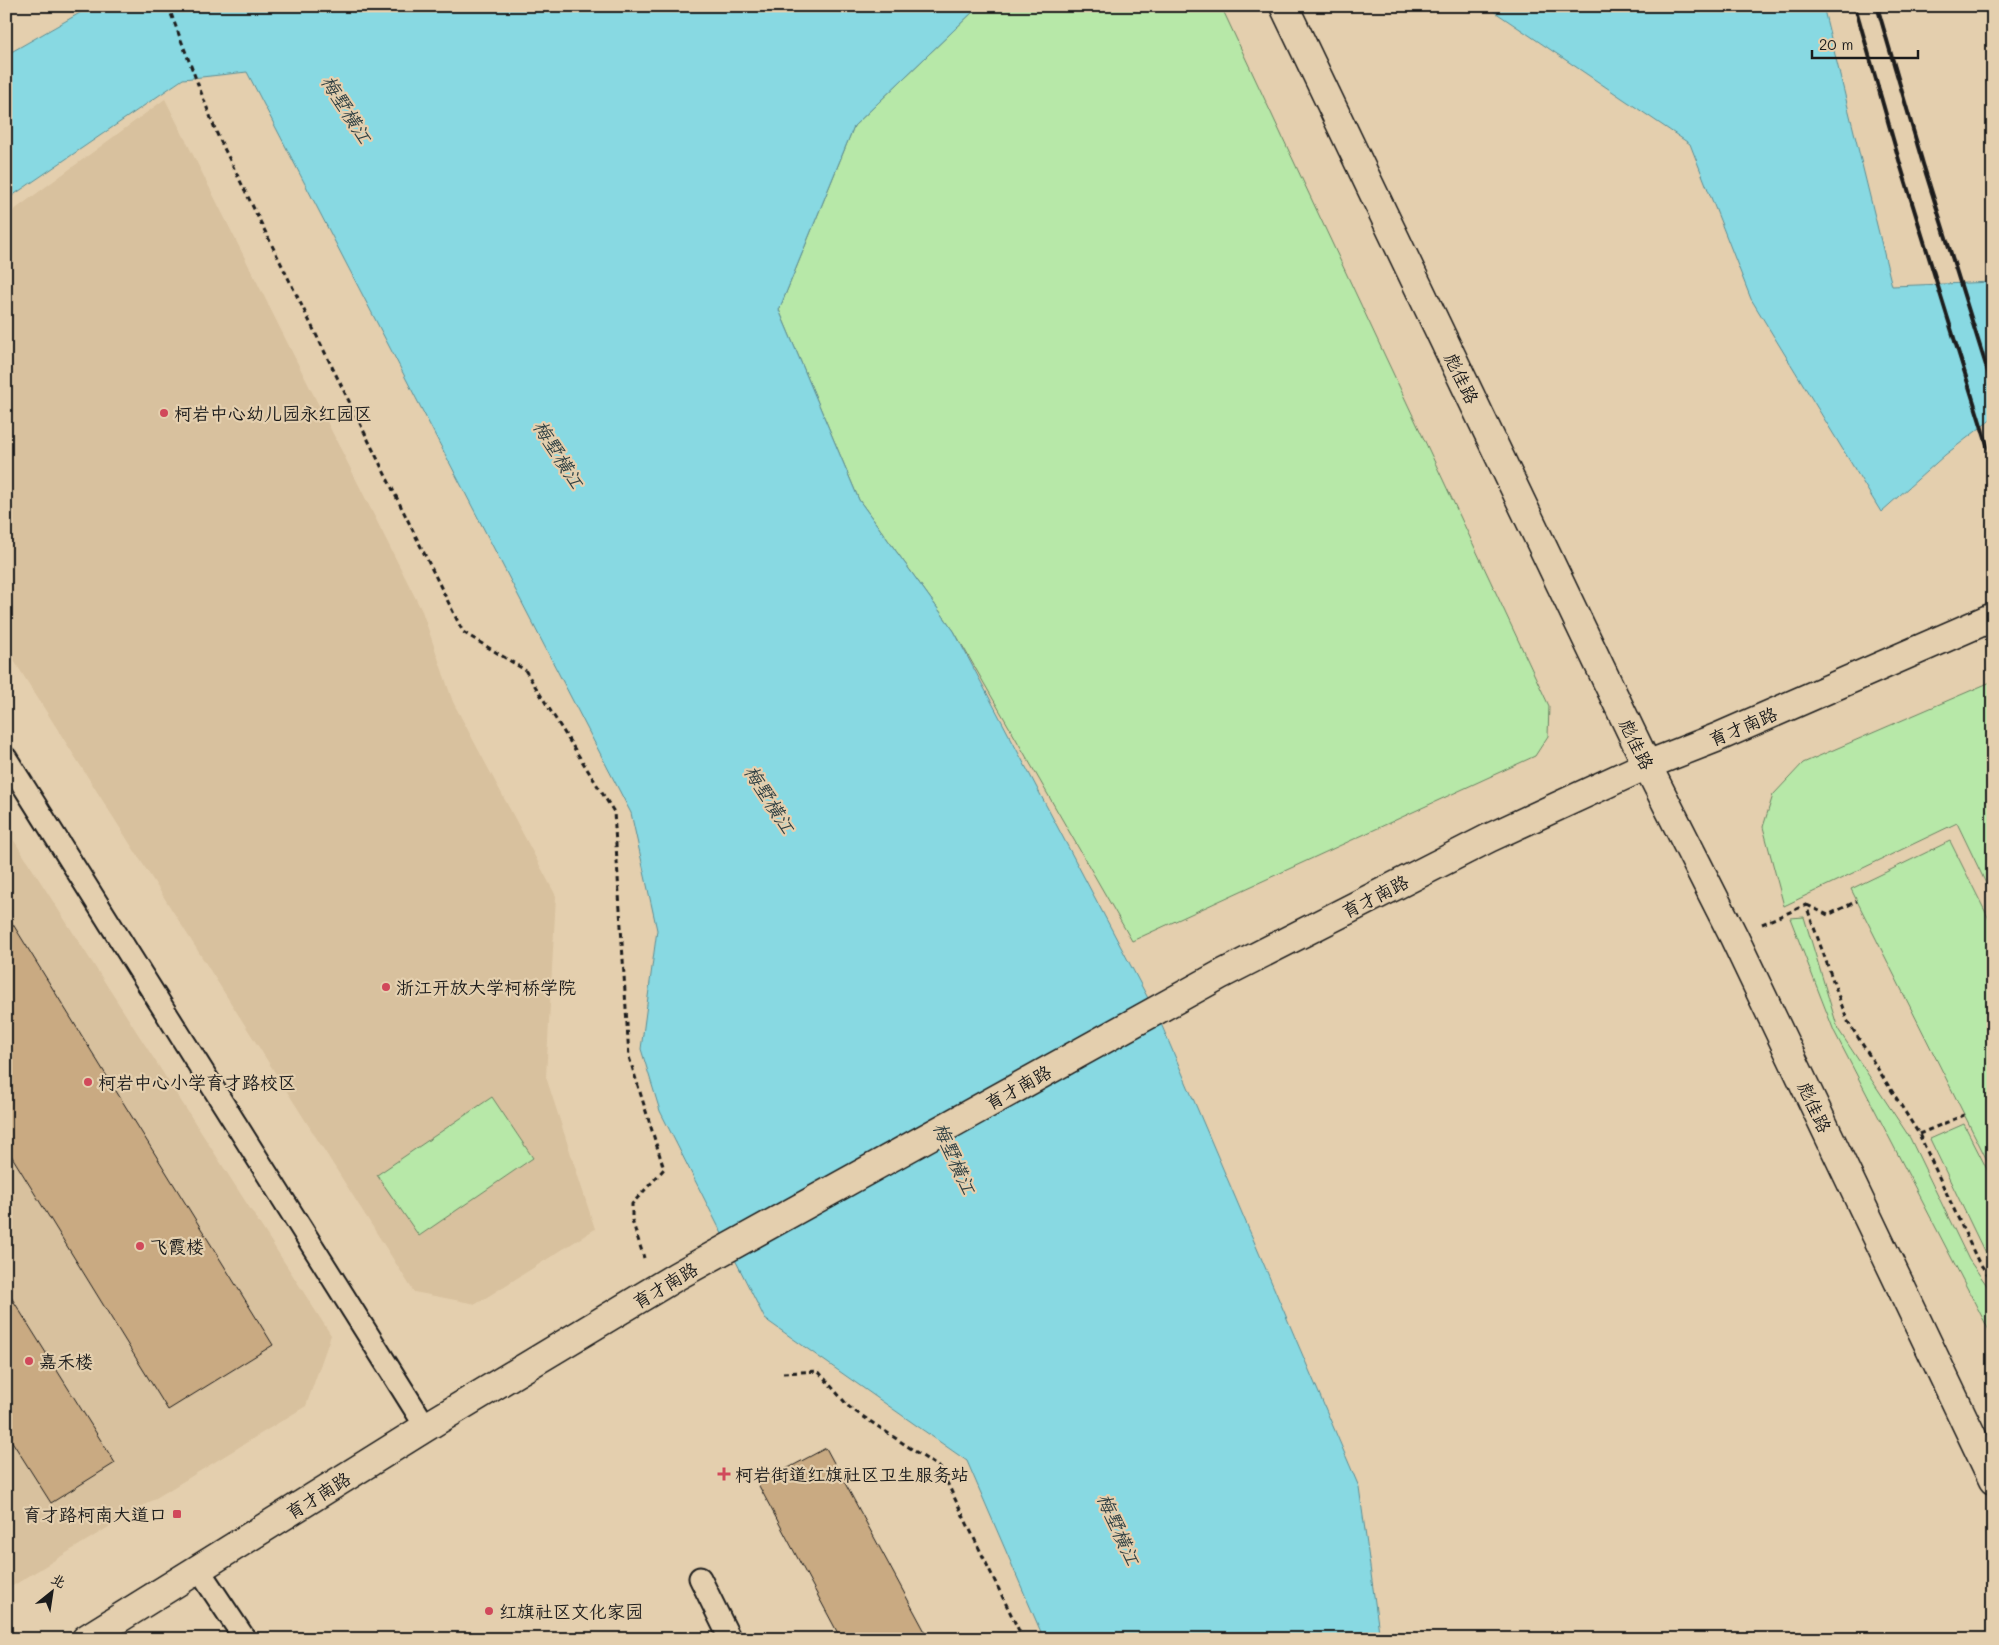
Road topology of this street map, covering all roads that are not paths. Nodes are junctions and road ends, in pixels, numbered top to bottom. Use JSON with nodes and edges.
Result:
{"nodes":[{"id":1,"x":1284,"y":6,"type":"edge"},
{"id":2,"x":1993,"y":617,"type":"edge"},
{"id":3,"x":6,"y":758,"type":"edge"},
{"id":4,"x":1647,"y":765,"type":"junction"},
{"id":5,"x":426,"y":1427,"type":"junction"},
{"id":6,"x":1993,"y":1480,"type":"edge"},
{"id":7,"x":199,"y":1570,"type":"junction"},
{"id":8,"x":700,"y":1578,"type":"dead end"},
{"id":9,"x":86,"y":1639,"type":"edge"},
{"id":10,"x":245,"y":1639,"type":"edge"},
{"id":11,"x":730,"y":1639,"type":"edge"}],
"edges":[{"from":1,"to":4,"type":"street","name":"彪佳路"},
{"from":2,"to":4,"type":"street","name":"育才南路"},
{"from":3,"to":5,"type":"lane"},
{"from":4,"to":5,"type":"street","name":"育才南路"},
{"from":4,"to":6,"type":"street","name":"彪佳路"},
{"from":5,"to":7,"type":"street","name":"育才南路"},
{"from":7,"to":9,"type":"street","name":"育才南路"},
{"from":7,"to":10,"type":"lane"},
{"from":8,"to":11,"type":"lane"}]}
